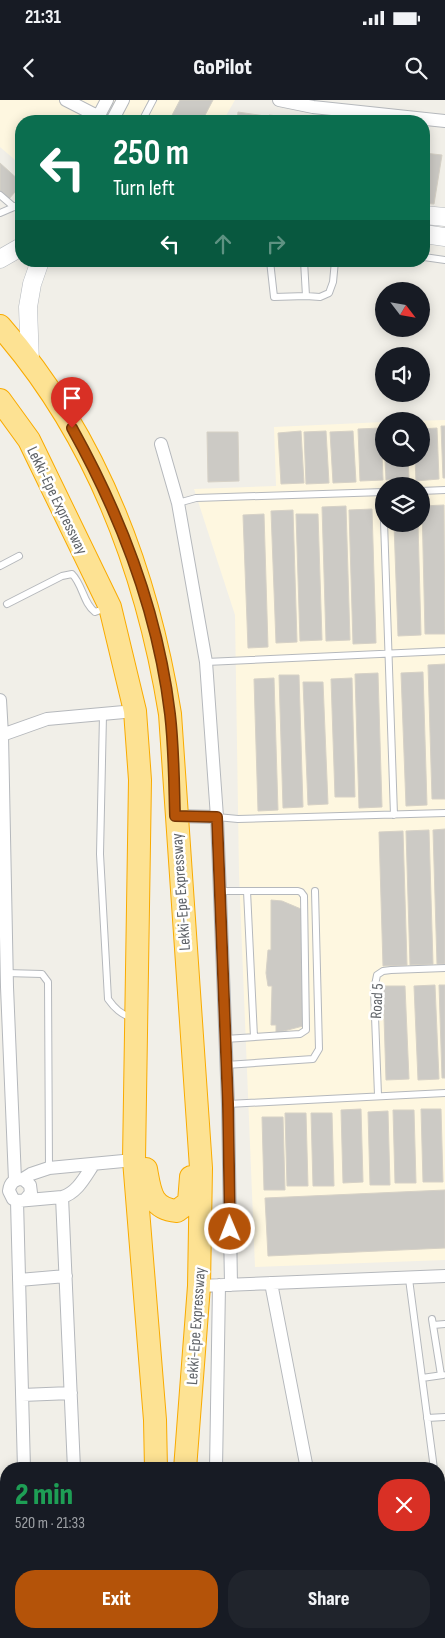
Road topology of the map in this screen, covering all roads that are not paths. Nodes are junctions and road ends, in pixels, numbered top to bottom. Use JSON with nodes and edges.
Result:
{"nodes":[{"id":1,"x":66,"y":100,"type":"edge"},
{"id":2,"x":108,"y":100,"type":"edge"},
{"id":3,"x":123,"y":100,"type":"edge"},
{"id":4,"x":153,"y":100,"type":"edge"},
{"id":5,"x":279,"y":100,"type":"edge"},
{"id":6,"x":92,"y":115,"type":"edge"},
{"id":7,"x":103,"y":115,"type":"edge"},
{"id":8,"x":115,"y":115,"type":"edge"},
{"id":9,"x":145,"y":115,"type":"edge"},
{"id":10,"x":388,"y":115,"type":"edge"},
{"id":11,"x":430,"y":119,"type":"edge"},
{"id":12,"x":445,"y":121,"type":"edge"},
{"id":13,"x":0,"y":196,"type":"edge"},
{"id":14,"x":14,"y":207,"type":"joint"},
{"id":15,"x":0,"y":213,"type":"edge"},
{"id":16,"x":430,"y":216,"type":"edge"},
{"id":17,"x":445,"y":217,"type":"edge"},
{"id":18,"x":430,"y":235,"type":"edge"},
{"id":19,"x":445,"y":237,"type":"edge"},
{"id":20,"x":15,"y":250,"type":"edge"},
{"id":21,"x":0,"y":259,"type":"edge"},
{"id":22,"x":430,"y":259,"type":"edge"},
{"id":23,"x":445,"y":260,"type":"edge"},
{"id":24,"x":38,"y":267,"type":"edge"},
{"id":25,"x":271,"y":267,"type":"edge"},
{"id":26,"x":304,"y":267,"type":"edge"},
{"id":27,"x":334,"y":267,"type":"edge"},
{"id":28,"x":306,"y":296,"type":"junction"},
{"id":29,"x":0,"y":326,"type":"edge"},
{"id":30,"x":30,"y":363,"type":"junction"},
{"id":31,"x":0,"y":400,"type":"edge"},
{"id":32,"x":0,"y":421,"type":"edge"},
{"id":33,"x":29,"y":440,"type":"junction"},
{"id":34,"x":161,"y":444,"type":"dead end"},
{"id":35,"x":445,"y":490,"type":"edge"},
{"id":36,"x":430,"y":491,"type":"edge"},
{"id":37,"x":375,"y":492,"type":"edge"},
{"id":38,"x":178,"y":503,"type":"junction"},
{"id":39,"x":384,"y":532,"type":"edge"},
{"id":40,"x":19,"y":556,"type":"dead end"},
{"id":41,"x":0,"y":566,"type":"edge"},
{"id":42,"x":8,"y":604,"type":"dead end"},
{"id":43,"x":110,"y":607,"type":"junction"},
{"id":44,"x":445,"y":651,"type":"edge"},
{"id":45,"x":389,"y":653,"type":"junction"},
{"id":46,"x":206,"y":662,"type":"junction"},
{"id":47,"x":0,"y":700,"type":"edge"},
{"id":48,"x":135,"y":711,"type":"junction"},
{"id":49,"x":103,"y":714,"type":"junction"},
{"id":50,"x":2,"y":735,"type":"junction"},
{"id":51,"x":445,"y":813,"type":"edge"},
{"id":52,"x":394,"y":815,"type":"junction"},
{"id":53,"x":175,"y":816,"type":"junction"},
{"id":54,"x":217,"y":817,"type":"junction"},
{"id":55,"x":2,"y":882,"type":"edge"},
{"id":56,"x":220,"y":891,"type":"junction"},
{"id":57,"x":247,"y":891,"type":"junction"},
{"id":58,"x":315,"y":891,"type":"dead end"},
{"id":59,"x":138,"y":900,"type":"junction"},
{"id":60,"x":445,"y":968,"type":"edge"},
{"id":61,"x":6,"y":973,"type":"junction"},
{"id":62,"x":136,"y":1019,"type":"junction"},
{"id":63,"x":254,"y":1037,"type":"junction"},
{"id":64,"x":225,"y":1039,"type":"junction"},
{"id":65,"x":226,"y":1065,"type":"junction"},
{"id":66,"x":193,"y":1070,"type":"junction"},
{"id":67,"x":445,"y":1092,"type":"edge"},
{"id":68,"x":378,"y":1095,"type":"junction"},
{"id":69,"x":228,"y":1104,"type":"junction"},
{"id":70,"x":134,"y":1160,"type":"junction"},
{"id":71,"x":93,"y":1165,"type":"junction"},
{"id":72,"x":49,"y":1168,"type":"junction"},
{"id":73,"x":13,"y":1192,"type":"edge"},
{"id":74,"x":62,"y":1197,"type":"junction"},
{"id":75,"x":66,"y":1276,"type":"junction"},
{"id":76,"x":445,"y":1276,"type":"edge"},
{"id":77,"x":409,"y":1279,"type":"junction"},
{"id":78,"x":19,"y":1280,"type":"junction"},
{"id":79,"x":271,"y":1283,"type":"junction"},
{"id":80,"x":216,"y":1285,"type":"junction"},
{"id":81,"x":445,"y":1324,"type":"edge"},
{"id":82,"x":437,"y":1346,"type":"junction"},
{"id":83,"x":445,"y":1346,"type":"edge"},
{"id":84,"x":443,"y":1375,"type":"edge"},
{"id":85,"x":422,"y":1378,"type":"junction"},
{"id":86,"x":71,"y":1393,"type":"junction"},
{"id":87,"x":22,"y":1396,"type":"junction"},
{"id":88,"x":445,"y":1417,"type":"edge"},
{"id":89,"x":428,"y":1418,"type":"junction"},
{"id":90,"x":24,"y":1462,"type":"edge"},
{"id":91,"x":74,"y":1462,"type":"edge"},
{"id":92,"x":156,"y":1462,"type":"edge"},
{"id":93,"x":186,"y":1462,"type":"edge"},
{"id":94,"x":216,"y":1462,"type":"edge"},
{"id":95,"x":306,"y":1462,"type":"edge"},
{"id":96,"x":433,"y":1462,"type":"edge"}],
"edges":[{"from":1,"to":6,"type":"street"},
{"from":2,"to":7,"type":"street"},
{"from":3,"to":8,"type":"street"},
{"from":4,"to":9,"type":"lane"},
{"from":5,"to":10,"type":"street"},
{"from":11,"to":12,"type":"street"},
{"from":13,"to":14,"type":"lane"},
{"from":14,"to":15,"type":"lane"},
{"from":16,"to":17,"type":"street"},
{"from":18,"to":19,"type":"street"},
{"from":20,"to":21,"type":"street"},
{"from":22,"to":23,"type":"lane"},
{"from":24,"to":30,"type":"street"},
{"from":25,"to":28,"type":"lane"},
{"from":26,"to":28,"type":"lane"},
{"from":27,"to":28,"type":"lane"},
{"from":29,"to":30,"type":"highway","name":"Lekki-Epe Expressway"},
{"from":30,"to":53,"type":"highway","name":"Lekki-Epe Expressway"},
{"from":31,"to":33,"type":"highway","name":"Lekki-Epe Expressway"},
{"from":32,"to":33,"type":"street"},
{"from":33,"to":43,"type":"highway","name":"Lekki-Epe Expressway"},
{"from":34,"to":38,"type":"street"},
{"from":35,"to":36,"type":"lane"},
{"from":37,"to":38,"type":"lane"},
{"from":38,"to":46,"type":"street"},
{"from":39,"to":45,"type":"lane"},
{"from":40,"to":41,"type":"lane"},
{"from":42,"to":43,"type":"lane"},
{"from":43,"to":48,"type":"highway","name":"Lekki-Epe Expressway"},
{"from":44,"to":45,"type":"lane"},
{"from":45,"to":46,"type":"lane"},
{"from":45,"to":52,"type":"lane"},
{"from":46,"to":54,"type":"street"},
{"from":47,"to":50,"type":"street"},
{"from":48,"to":49,"type":"street"},
{"from":48,"to":59,"type":"highway","name":"Lekki-Epe Expressway"},
{"from":49,"to":50,"type":"street"},
{"from":49,"to":62,"type":"lane"},
{"from":50,"to":55,"type":"street"},
{"from":51,"to":52,"type":"lane"},
{"from":52,"to":54,"type":"lane"},
{"from":53,"to":54,"type":"street"},
{"from":53,"to":66,"type":"highway","name":"Lekki-Epe Expressway"},
{"from":54,"to":56,"type":"street"},
{"from":55,"to":61,"type":"street"},
{"from":56,"to":57,"type":"lane"},
{"from":56,"to":64,"type":"street"},
{"from":57,"to":63,"type":"lane"},
{"from":57,"to":63,"type":"lane"},
{"from":58,"to":65,"type":"lane"},
{"from":59,"to":62,"type":"highway","name":"Lekki-Epe Expressway"},
{"from":59,"to":66,"type":"highway"},
{"from":60,"to":68,"type":"lane","name":"Road 5"},
{"from":61,"to":72,"type":"lane"},
{"from":61,"to":73,"type":"street"},
{"from":62,"to":70,"type":"highway","name":"Lekki-Epe Expressway"},
{"from":63,"to":64,"type":"lane"},
{"from":64,"to":65,"type":"street"},
{"from":65,"to":69,"type":"street"},
{"from":66,"to":80,"type":"highway","name":"Lekki-Epe Expressway"},
{"from":67,"to":68,"type":"lane"},
{"from":68,"to":69,"type":"lane"},
{"from":69,"to":80,"type":"street"},
{"from":70,"to":71,"type":"street"},
{"from":70,"to":92,"type":"highway","name":"Lekki-Epe Expressway"},
{"from":71,"to":72,"type":"street"},
{"from":71,"to":74,"type":"street"},
{"from":72,"to":73,"type":"street"},
{"from":73,"to":74,"type":"street"},
{"from":73,"to":78,"type":"street"},
{"from":74,"to":75,"type":"street"},
{"from":75,"to":78,"type":"street"},
{"from":75,"to":86,"type":"street"},
{"from":76,"to":77,"type":"street"},
{"from":77,"to":79,"type":"street"},
{"from":77,"to":85,"type":"lane"},
{"from":78,"to":87,"type":"street"},
{"from":79,"to":80,"type":"street"},
{"from":79,"to":95,"type":"street"},
{"from":80,"to":93,"type":"highway","name":"Lekki-Epe Expressway"},
{"from":80,"to":94,"type":"street"},
{"from":81,"to":82,"type":"lane"},
{"from":82,"to":83,"type":"lane"},
{"from":82,"to":84,"type":"lane"},
{"from":84,"to":85,"type":"lane"},
{"from":85,"to":89,"type":"lane"},
{"from":86,"to":87,"type":"street"},
{"from":86,"to":91,"type":"street"},
{"from":87,"to":90,"type":"street"},
{"from":88,"to":89,"type":"lane"},
{"from":89,"to":96,"type":"lane"}]}
